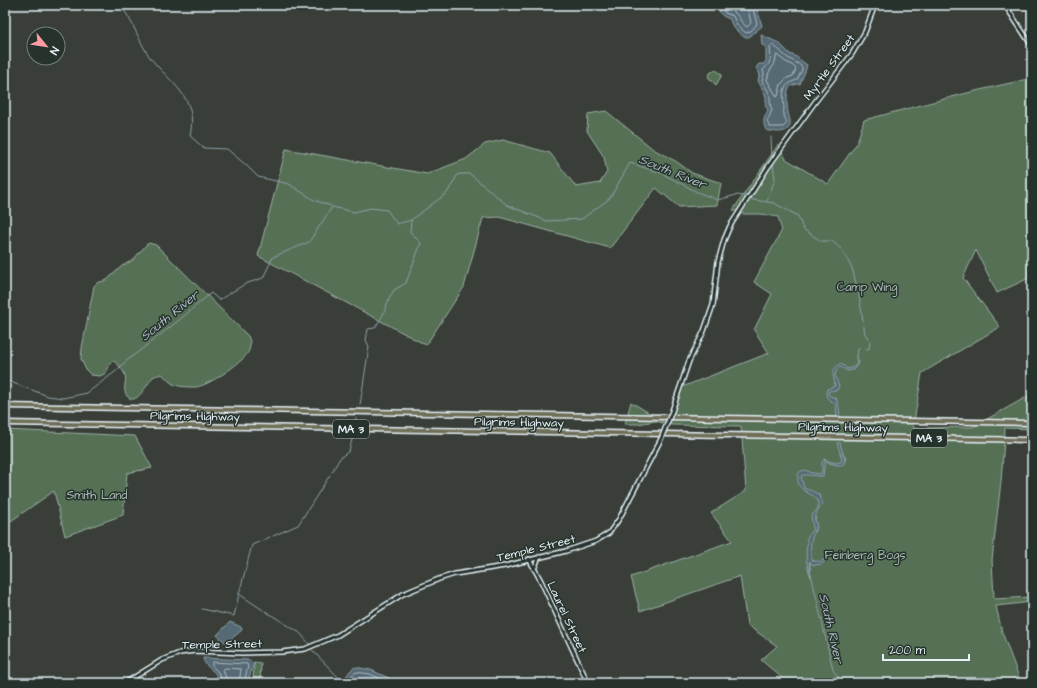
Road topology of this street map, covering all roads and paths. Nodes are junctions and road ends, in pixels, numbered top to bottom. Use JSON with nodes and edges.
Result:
{"nodes":[{"id":1,"x":875,"y":5,"type":"edge"},
{"id":2,"x":1005,"y":5,"type":"edge"},
{"id":3,"x":1032,"y":46,"type":"edge"},
{"id":4,"x":791,"y":136,"type":"joint"},
{"id":5,"x":5,"y":406,"type":"edge"},
{"id":6,"x":5,"y":423,"type":"edge"},
{"id":7,"x":1032,"y":423,"type":"edge"},
{"id":8,"x":1032,"y":440,"type":"edge"},
{"id":9,"x":539,"y":557,"type":"junction"},
{"id":10,"x":528,"y":559,"type":"junction"},
{"id":11,"x":534,"y":569,"type":"junction"},
{"id":12,"x":125,"y":683,"type":"edge"},
{"id":13,"x":588,"y":683,"type":"edge"}],
"edges":[{"from":1,"to":4,"type":"main road","name":"Myrtle Street"},
{"from":2,"to":3,"type":"main road"},
{"from":4,"to":9,"type":"main road","name":"Temple Street","bridge":true},
{"from":5,"to":7,"type":"highway","name":"Pilgrims Highway","number":"MA 3"},
{"from":6,"to":8,"type":"highway","name":"Pilgrims Highway","number":"MA 3"},
{"from":9,"to":10,"type":"main road","name":"Temple Street"},
{"from":9,"to":11,"type":"main road"},
{"from":10,"to":11,"type":"main road","name":"Laurel Street"},
{"from":10,"to":12,"type":"main road","name":"Temple Street"},
{"from":11,"to":13,"type":"main road","name":"Laurel Street"}]}
